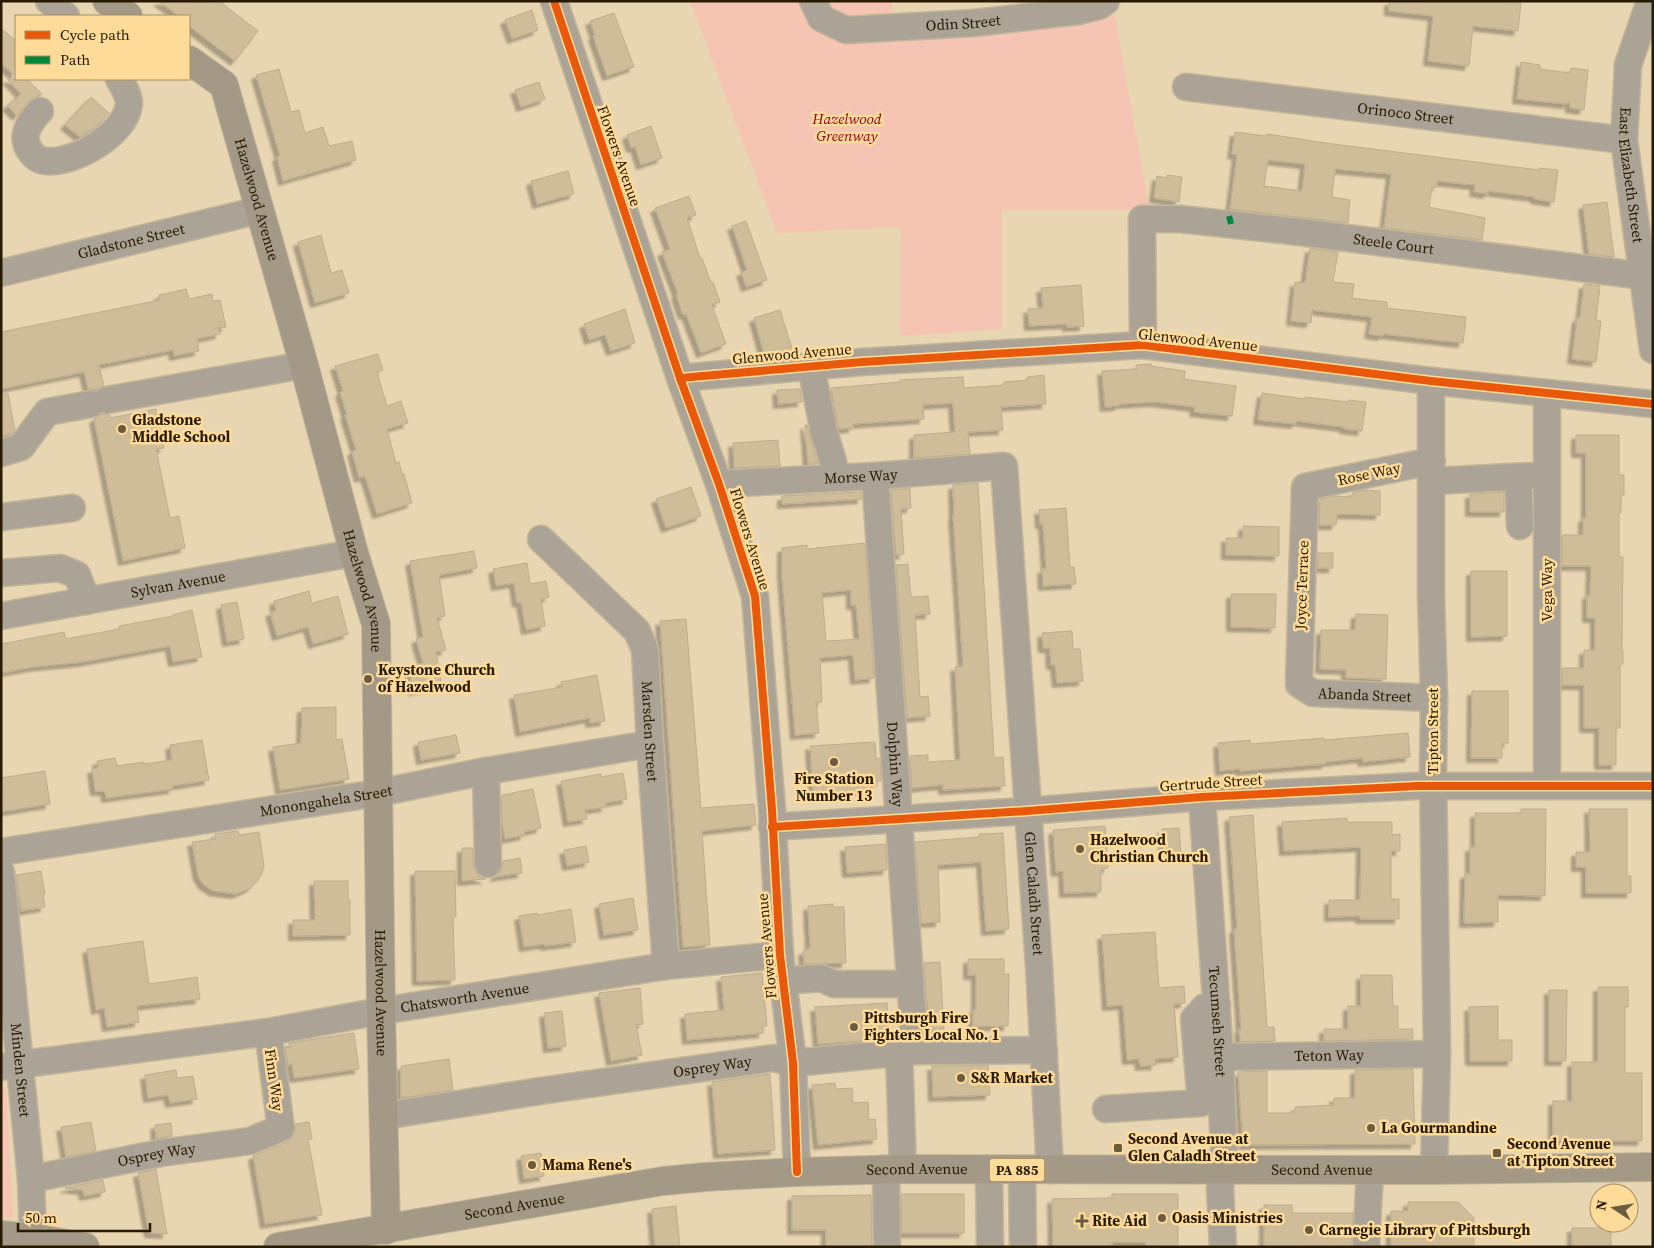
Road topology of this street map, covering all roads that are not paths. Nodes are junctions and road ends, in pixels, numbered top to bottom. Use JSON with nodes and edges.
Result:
{"nodes":[{"id":1,"x":49,"y":1,"type":"edge"},
{"id":2,"x":107,"y":1,"type":"edge"},
{"id":3,"x":554,"y":1,"type":"edge"},
{"id":4,"x":1106,"y":1,"type":"edge"},
{"id":5,"x":1649,"y":1,"type":"edge"},
{"id":6,"x":817,"y":10,"type":"edge"},
{"id":7,"x":65,"y":15,"type":"edge"},
{"id":8,"x":127,"y":15,"type":"edge"},
{"id":9,"x":190,"y":61,"type":"edge"},
{"id":10,"x":120,"y":80,"type":"edge"},
{"id":11,"x":1186,"y":87,"type":"dead end"},
{"id":12,"x":40,"y":111,"type":"dead end"},
{"id":13,"x":1624,"y":140,"type":"junction"},
{"id":14,"x":260,"y":210,"type":"junction"},
{"id":15,"x":1,"y":273,"type":"edge"},
{"id":16,"x":1643,"y":276,"type":"junction"},
{"id":17,"x":1142,"y":345,"type":"junction"},
{"id":18,"x":1653,"y":350,"type":"edge"},
{"id":19,"x":304,"y":365,"type":"junction"},
{"id":20,"x":810,"y":367,"type":"junction"},
{"id":21,"x":680,"y":378,"type":"junction"},
{"id":22,"x":1431,"y":381,"type":"junction"},
{"id":23,"x":1547,"y":393,"type":"junction"},
{"id":24,"x":1653,"y":404,"type":"edge"},
{"id":25,"x":1,"y":453,"type":"edge"},
{"id":26,"x":1004,"y":466,"type":"joint"},
{"id":27,"x":1432,"y":471,"type":"junction"},
{"id":28,"x":875,"y":476,"type":"junction"},
{"id":29,"x":836,"y":478,"type":"junction"},
{"id":30,"x":719,"y":484,"type":"junction"},
{"id":31,"x":1305,"y":487,"type":"joint"},
{"id":32,"x":72,"y":508,"type":"dead end"},
{"id":33,"x":1,"y":517,"type":"edge"},
{"id":34,"x":1520,"y":526,"type":"dead end"},
{"id":35,"x":541,"y":539,"type":"dead end"},
{"id":36,"x":354,"y":553,"type":"junction"},
{"id":37,"x":1,"y":573,"type":"edge"},
{"id":38,"x":87,"y":601,"type":"junction"},
{"id":39,"x":1,"y":616,"type":"edge"},
{"id":40,"x":1299,"y":684,"type":"joint"},
{"id":41,"x":1434,"y":698,"type":"junction"},
{"id":42,"x":650,"y":744,"type":"junction"},
{"id":43,"x":486,"y":772,"type":"junction"},
{"id":44,"x":1433,"y":785,"type":"junction"},
{"id":45,"x":1547,"y":786,"type":"junction"},
{"id":46,"x":1653,"y":786,"type":"edge"},
{"id":47,"x":378,"y":793,"type":"junction"},
{"id":48,"x":1202,"y":797,"type":"junction"},
{"id":49,"x":1027,"y":811,"type":"junction"},
{"id":50,"x":898,"y":819,"type":"junction"},
{"id":51,"x":772,"y":827,"type":"junction"},
{"id":52,"x":1,"y":852,"type":"edge"},
{"id":53,"x":488,"y":864,"type":"dead end"},
{"id":54,"x":1,"y":872,"type":"edge"},
{"id":55,"x":780,"y":955,"type":"junction"},
{"id":56,"x":666,"y":966,"type":"junction"},
{"id":57,"x":6,"y":975,"type":"edge"},
{"id":58,"x":783,"y":981,"type":"junction"},
{"id":59,"x":910,"y":984,"type":"junction"},
{"id":60,"x":1217,"y":1005,"type":"junction"},
{"id":61,"x":381,"y":1011,"type":"junction"},
{"id":62,"x":268,"y":1032,"type":"junction"},
{"id":63,"x":1044,"y":1050,"type":"junction"},
{"id":64,"x":907,"y":1052,"type":"junction"},
{"id":65,"x":1437,"y":1054,"type":"junction"},
{"id":66,"x":1220,"y":1057,"type":"junction"},
{"id":67,"x":793,"y":1063,"type":"junction"},
{"id":68,"x":10,"y":1066,"type":"edge"},
{"id":69,"x":1211,"y":1102,"type":"junction"},
{"id":70,"x":1106,"y":1109,"type":"dead end"},
{"id":71,"x":384,"y":1116,"type":"junction"},
{"id":72,"x":281,"y":1128,"type":"joint"},
{"id":73,"x":1653,"y":1168,"type":"edge"},
{"id":74,"x":895,"y":1169,"type":"junction"},
{"id":75,"x":989,"y":1170,"type":"junction"},
{"id":76,"x":1022,"y":1170,"type":"junction"},
{"id":77,"x":1050,"y":1170,"type":"junction"},
{"id":78,"x":1220,"y":1170,"type":"junction"},
{"id":79,"x":1370,"y":1170,"type":"junction"},
{"id":80,"x":1434,"y":1170,"type":"junction"},
{"id":81,"x":797,"y":1172,"type":"junction"},
{"id":82,"x":31,"y":1179,"type":"junction"},
{"id":83,"x":1,"y":1235,"type":"edge"},
{"id":84,"x":33,"y":1238,"type":"junction"},
{"id":85,"x":387,"y":1238,"type":"edge"},
{"id":86,"x":85,"y":1247,"type":"edge"},
{"id":87,"x":278,"y":1247,"type":"edge"},
{"id":88,"x":887,"y":1247,"type":"edge"},
{"id":89,"x":990,"y":1247,"type":"edge"},
{"id":90,"x":1023,"y":1247,"type":"edge"},
{"id":91,"x":1223,"y":1247,"type":"edge"},
{"id":92,"x":1366,"y":1247,"type":"edge"}],
"edges":[{"from":1,"to":7,"type":"street"},
{"from":2,"to":8,"type":"main road"},
{"from":3,"to":21,"type":"street","name":"Flowers Avenue"},
{"from":4,"to":6,"type":"street","name":"Odin Street"},
{"from":5,"to":13,"type":"street","name":"East Elizabeth Street"},
{"from":9,"to":14,"type":"main road","name":"Hazelwood Avenue"},
{"from":10,"to":12,"type":"street"},
{"from":11,"to":13,"type":"street","name":"Orinoco Street"},
{"from":13,"to":16,"type":"street","name":"East Elizabeth Street"},
{"from":14,"to":15,"type":"street","name":"Gladstone Street"},
{"from":14,"to":19,"type":"main road","name":"Hazelwood Avenue"},
{"from":16,"to":17,"type":"street","name":"Steele Court"},
{"from":16,"to":18,"type":"street","name":"East Elizabeth Street"},
{"from":17,"to":20,"type":"street","name":"Glenwood Avenue"},
{"from":17,"to":22,"type":"street","name":"Glenwood Avenue"},
{"from":19,"to":25,"type":"street"},
{"from":19,"to":36,"type":"main road","name":"Hazelwood Avenue"},
{"from":20,"to":21,"type":"street","name":"Glenwood Avenue"},
{"from":20,"to":29,"type":"street"},
{"from":21,"to":30,"type":"street","name":"Flowers Avenue"},
{"from":22,"to":23,"type":"street","name":"Glenwood Avenue"},
{"from":22,"to":27,"type":"street","name":"Tipton Street"},
{"from":23,"to":24,"type":"street","name":"Glenwood Avenue"},
{"from":23,"to":45,"type":"street","name":"Vega Way"},
{"from":26,"to":28,"type":"street","name":"Morse Way"},
{"from":26,"to":49,"type":"street","name":"Glen Caladh Street"},
{"from":27,"to":31,"type":"street","name":"Rose Way"},
{"from":27,"to":34,"type":"street","name":"Rose Way"},
{"from":27,"to":41,"type":"street","name":"Tipton Street"},
{"from":28,"to":29,"type":"street","name":"Morse Way"},
{"from":28,"to":50,"type":"street","name":"Dolphin Way"},
{"from":29,"to":30,"type":"street","name":"Morse Way"},
{"from":30,"to":51,"type":"street","name":"Flowers Avenue"},
{"from":31,"to":40,"type":"street","name":"Joyce Terrace"},
{"from":32,"to":33,"type":"street"},
{"from":35,"to":42,"type":"street","name":"Marsden Street"},
{"from":36,"to":38,"type":"street","name":"Sylvan Avenue"},
{"from":36,"to":47,"type":"main road","name":"Hazelwood Avenue"},
{"from":37,"to":38,"type":"street"},
{"from":38,"to":39,"type":"street","name":"Sylvan Avenue"},
{"from":40,"to":41,"type":"street","name":"Abanda Street"},
{"from":41,"to":44,"type":"street","name":"Tipton Street"},
{"from":42,"to":43,"type":"street","name":"Monongahela Street"},
{"from":42,"to":56,"type":"street","name":"Marsden Street"},
{"from":43,"to":47,"type":"street","name":"Monongahela Street"},
{"from":43,"to":53,"type":"street"},
{"from":44,"to":45,"type":"street","name":"Gertrude Street"},
{"from":44,"to":48,"type":"street","name":"Gertrude Street"},
{"from":44,"to":65,"type":"street","name":"Tipton Street"},
{"from":45,"to":46,"type":"street","name":"Gertrude Street"},
{"from":47,"to":52,"type":"street","name":"Monongahela Street"},
{"from":47,"to":61,"type":"main road","name":"Hazelwood Avenue"},
{"from":48,"to":49,"type":"street","name":"Gertrude Street"},
{"from":48,"to":60,"type":"street","name":"Tecumseh Street"},
{"from":49,"to":50,"type":"street","name":"Gertrude Street"},
{"from":49,"to":63,"type":"street","name":"Glen Caladh Street"},
{"from":50,"to":51,"type":"street","name":"Gertrude Street"},
{"from":50,"to":59,"type":"street","name":"Dolphin Way"},
{"from":51,"to":55,"type":"street","name":"Flowers Avenue"},
{"from":54,"to":57,"type":"street","name":"Minden Street"},
{"from":55,"to":56,"type":"street","name":"Chatsworth Avenue"},
{"from":55,"to":58,"type":"street","name":"Flowers Avenue"},
{"from":56,"to":61,"type":"street","name":"Chatsworth Avenue"},
{"from":57,"to":68,"type":"street","name":"Minden Street"},
{"from":58,"to":59,"type":"street"},
{"from":58,"to":67,"type":"street","name":"Flowers Avenue"},
{"from":59,"to":64,"type":"street","name":"Dolphin Way"},
{"from":60,"to":66,"type":"street","name":"Tecumseh Street"},
{"from":60,"to":69,"type":"street"},
{"from":61,"to":62,"type":"street","name":"Chatsworth Avenue"},
{"from":61,"to":71,"type":"main road","name":"Hazelwood Avenue"},
{"from":62,"to":68,"type":"street","name":"Chatsworth Avenue"},
{"from":62,"to":72,"type":"street","name":"Finn Way"},
{"from":63,"to":64,"type":"street","name":"Osprey Way"},
{"from":63,"to":77,"type":"street","name":"Glen Caladh Street"},
{"from":64,"to":67,"type":"street","name":"Osprey Way"},
{"from":64,"to":74,"type":"street","name":"Dolphin Way"},
{"from":65,"to":66,"type":"street","name":"Teton Way"},
{"from":65,"to":80,"type":"street","name":"Tipton Street"},
{"from":66,"to":69,"type":"street","name":"Tecumseh Street"},
{"from":67,"to":71,"type":"street","name":"Osprey Way"},
{"from":67,"to":81,"type":"street","name":"Flowers Avenue"},
{"from":68,"to":82,"type":"street","name":"Minden Street"},
{"from":69,"to":70,"type":"street"},
{"from":69,"to":78,"type":"street","name":"Tecumseh Street"},
{"from":71,"to":85,"type":"main road","name":"Hazelwood Avenue"},
{"from":72,"to":82,"type":"street","name":"Osprey Way"},
{"from":73,"to":80,"type":"main road","name":"Second Avenue","number":"PA 885"},
{"from":74,"to":75,"type":"main road","name":"Second Avenue","number":"PA 885"},
{"from":74,"to":81,"type":"main road","name":"Second Avenue","number":"PA 885"},
{"from":74,"to":88,"type":"street","name":"Dolphin Way"},
{"from":75,"to":76,"type":"main road","name":"Second Avenue","number":"PA 885"},
{"from":75,"to":89,"type":"street"},
{"from":76,"to":77,"type":"main road","name":"Second Avenue","number":"PA 885"},
{"from":76,"to":90,"type":"street"},
{"from":77,"to":78,"type":"main road","name":"Second Avenue","number":"PA 885"},
{"from":78,"to":79,"type":"main road","name":"Second Avenue","number":"PA 885"},
{"from":78,"to":91,"type":"street","name":"Tecumseh Street"},
{"from":79,"to":80,"type":"main road","name":"Second Avenue","number":"PA 885"},
{"from":79,"to":92,"type":"street"},
{"from":81,"to":85,"type":"main road","name":"Second Avenue","number":"PA 885"},
{"from":82,"to":84,"type":"street","name":"Minden Street"},
{"from":83,"to":84,"type":"main road"},
{"from":84,"to":86,"type":"main road"},
{"from":85,"to":87,"type":"main road","name":"Second Avenue","number":"PA 885"}]}
